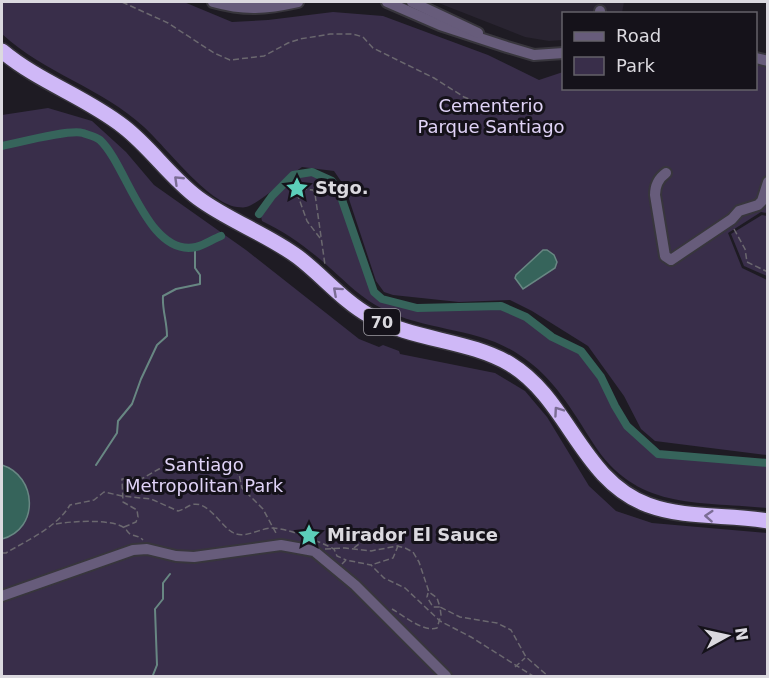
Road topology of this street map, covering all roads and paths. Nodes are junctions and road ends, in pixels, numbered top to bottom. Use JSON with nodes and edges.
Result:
{"nodes":[{"id":1,"x":122,"y":2,"type":"edge"},
{"id":2,"x":213,"y":2,"type":"edge"},
{"id":3,"x":298,"y":2,"type":"edge"},
{"id":4,"x":387,"y":2,"type":"edge"},
{"id":5,"x":417,"y":7,"type":"edge"},
{"id":6,"x":2,"y":51,"type":"edge"},
{"id":7,"x":562,"y":53,"type":"edge"},
{"id":8,"x":525,"y":104,"type":"dead end"},
{"id":9,"x":666,"y":173,"type":"dead end"},
{"id":10,"x":768,"y":182,"type":"edge"},
{"id":11,"x":729,"y":221,"type":"junction"},
{"id":12,"x":320,"y":238,"type":"junction"},
{"id":13,"x":325,"y":266,"type":"dead end"},
{"id":14,"x":768,"y":272,"type":"edge"},
{"id":15,"x":122,"y":496,"type":"junction"},
{"id":16,"x":768,"y":521,"type":"edge"},
{"id":17,"x":55,"y":524,"type":"junction"},
{"id":18,"x":124,"y":527,"type":"junction"},
{"id":19,"x":274,"y":528,"type":"junction"},
{"id":20,"x":281,"y":545,"type":"junction"},
{"id":21,"x":397,"y":546,"type":"junction"},
{"id":22,"x":147,"y":549,"type":"junction"},
{"id":23,"x":334,"y":549,"type":"junction"},
{"id":24,"x":353,"y":549,"type":"junction"},
{"id":25,"x":314,"y":551,"type":"junction"},
{"id":26,"x":2,"y":553,"type":"edge"},
{"id":27,"x":346,"y":560,"type":"junction"},
{"id":28,"x":371,"y":564,"type":"junction"},
{"id":29,"x":335,"y":570,"type":"junction"},
{"id":30,"x":429,"y":592,"type":"junction"},
{"id":31,"x":2,"y":596,"type":"edge"},
{"id":32,"x":440,"y":607,"type":"junction"},
{"id":33,"x":390,"y":608,"type":"dead end"},
{"id":34,"x":440,"y":621,"type":"junction"},
{"id":35,"x":526,"y":657,"type":"junction"},
{"id":36,"x":515,"y":667,"type":"junction"},
{"id":37,"x":446,"y":676,"type":"edge"},
{"id":38,"x":533,"y":676,"type":"edge"},
{"id":39,"x":548,"y":676,"type":"edge"}],
"edges":[{"from":1,"to":8,"type":"path"},
{"from":2,"to":3,"type":"street"},
{"from":4,"to":5,"type":"street"},
{"from":5,"to":7,"type":"street"},
{"from":16,"to":6,"type":"highway","number":"70","one_way":true},
{"from":9,"to":11,"type":"street"},
{"from":10,"to":11,"type":"street"},
{"from":11,"to":14,"type":"path"},
{"from":12,"to":12,"type":"path"},
{"from":12,"to":13,"type":"path"},
{"from":15,"to":17,"type":"path"},
{"from":15,"to":18,"type":"path"},
{"from":15,"to":19,"type":"path"},
{"from":15,"to":19,"type":"path"},
{"from":17,"to":18,"type":"path"},
{"from":17,"to":26,"type":"path"},
{"from":18,"to":22,"type":"path"},
{"from":19,"to":20,"type":"path"},
{"from":19,"to":23,"type":"path"},
{"from":20,"to":22,"type":"street"},
{"from":20,"to":25,"type":"street"},
{"from":21,"to":24,"type":"path"},
{"from":21,"to":24,"type":"path"},
{"from":21,"to":28,"type":"path"},
{"from":21,"to":30,"type":"path"},
{"from":22,"to":31,"type":"street"},
{"from":23,"to":24,"type":"path"},
{"from":23,"to":25,"type":"path"},
{"from":23,"to":27,"type":"path"},
{"from":25,"to":29,"type":"street"},
{"from":27,"to":28,"type":"path"},
{"from":27,"to":29,"type":"path"},
{"from":28,"to":34,"type":"path"},
{"from":29,"to":37,"type":"street"},
{"from":30,"to":32,"type":"path"},
{"from":30,"to":32,"type":"path"},
{"from":32,"to":34,"type":"path"},
{"from":32,"to":35,"type":"path"},
{"from":33,"to":34,"type":"path"},
{"from":34,"to":36,"type":"path"},
{"from":35,"to":36,"type":"path"},
{"from":35,"to":39,"type":"path"},
{"from":36,"to":38,"type":"path"}]}
